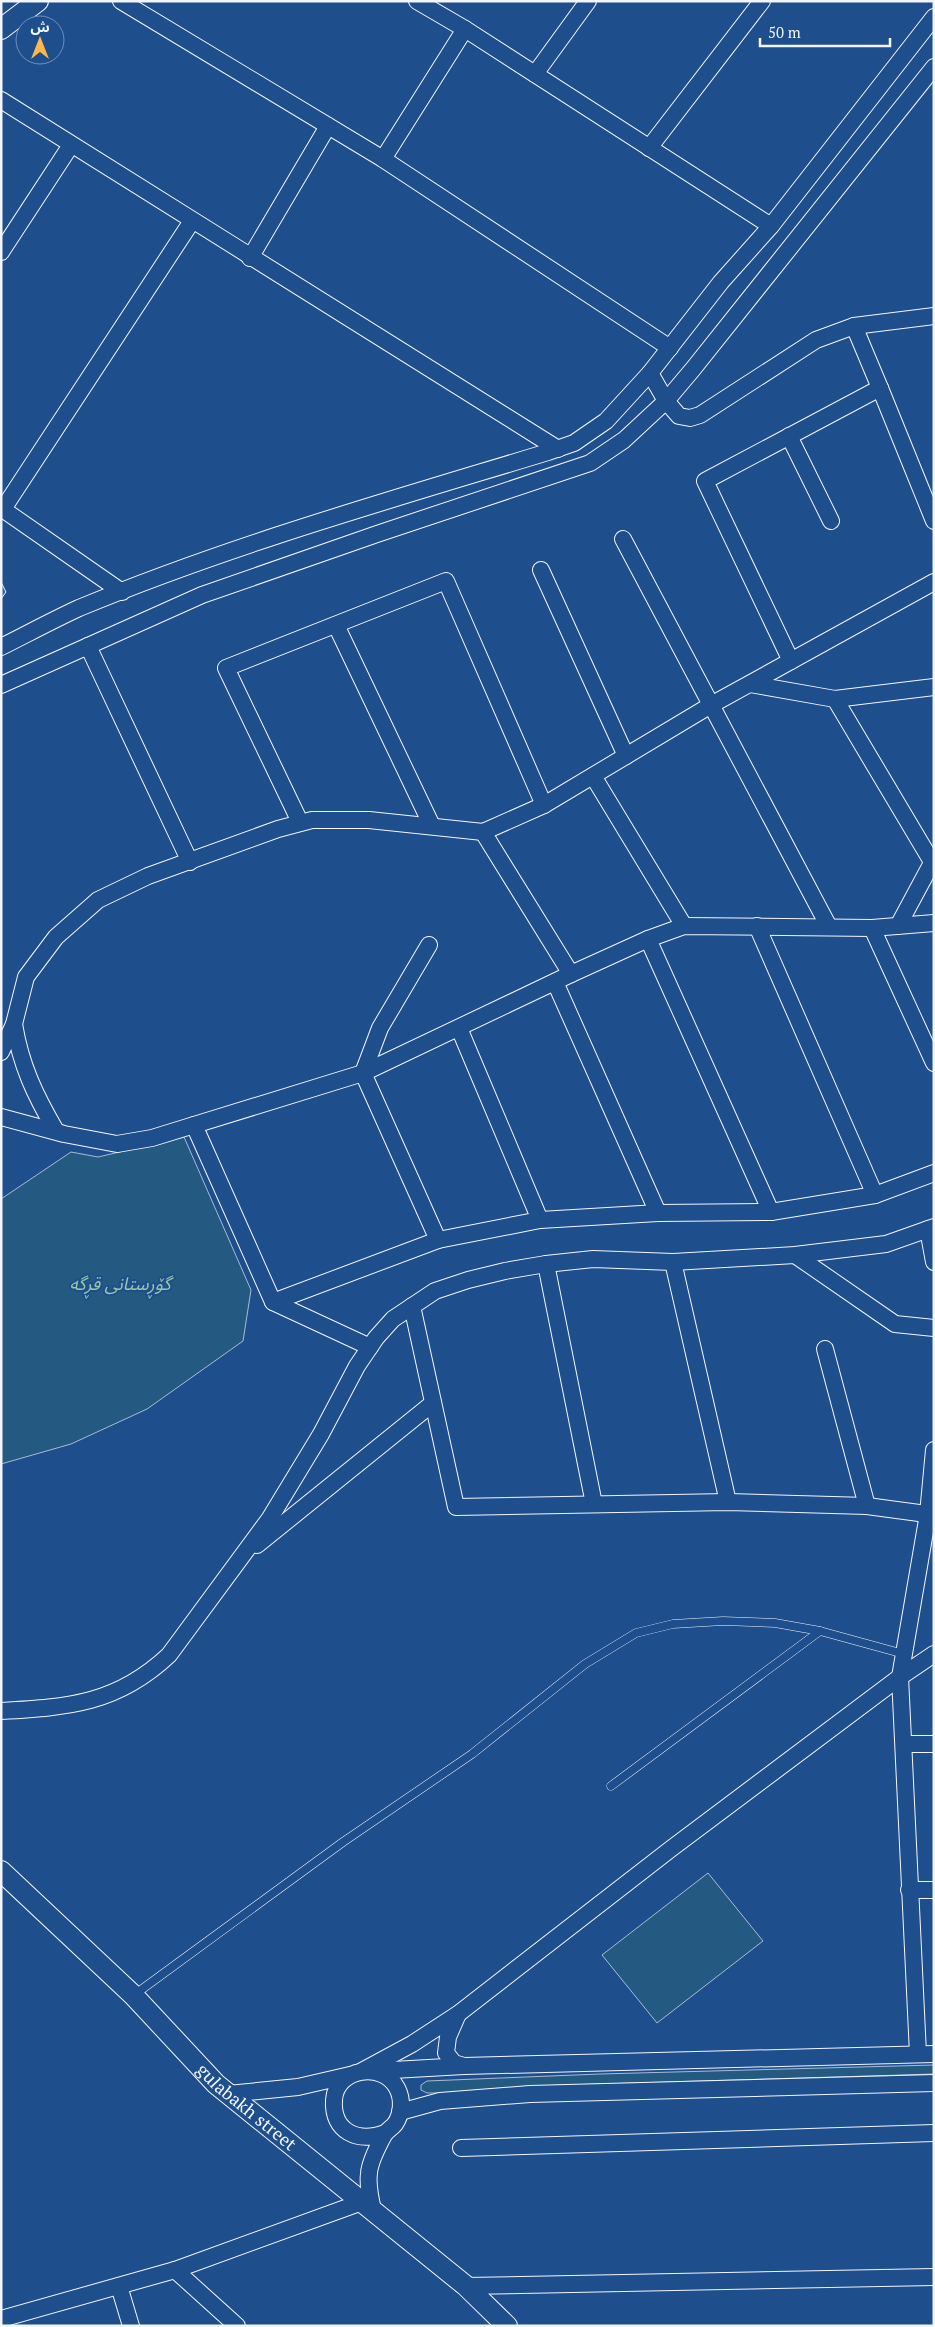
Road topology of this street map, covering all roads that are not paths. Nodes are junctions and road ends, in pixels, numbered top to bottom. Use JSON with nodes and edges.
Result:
{"nodes":[{"id":1,"x":38,"y":1,"type":"edge"},
{"id":2,"x":121,"y":1,"type":"edge"},
{"id":3,"x":417,"y":1,"type":"edge"},
{"id":4,"x":588,"y":1,"type":"edge"},
{"id":5,"x":762,"y":1,"type":"edge"},
{"id":6,"x":934,"y":17,"type":"edge"},
{"id":7,"x":1,"y":29,"type":"edge"},
{"id":8,"x":465,"y":29,"type":"junction"},
{"id":9,"x":934,"y":67,"type":"edge"},
{"id":10,"x":535,"y":74,"type":"junction"},
{"id":11,"x":1,"y":100,"type":"edge"},
{"id":12,"x":328,"y":126,"type":"junction"},
{"id":13,"x":71,"y":145,"type":"junction"},
{"id":14,"x":649,"y":148,"type":"junction"},
{"id":15,"x":383,"y":160,"type":"junction"},
{"id":16,"x":192,"y":221,"type":"junction"},
{"id":17,"x":771,"y":226,"type":"junction"},
{"id":18,"x":1,"y":252,"type":"edge"},
{"id":19,"x":250,"y":258,"type":"junction"},
{"id":20,"x":934,"y":316,"type":"edge"},
{"id":21,"x":854,"y":326,"type":"junction"},
{"id":22,"x":670,"y":348,"type":"junction"},
{"id":23,"x":650,"y":373,"type":"junction"},
{"id":24,"x":880,"y":388,"type":"junction"},
{"id":25,"x":666,"y":401,"type":"junction"},
{"id":26,"x":789,"y":436,"type":"junction"},
{"id":27,"x":558,"y":449,"type":"junction"},
{"id":28,"x":2,"y":509,"type":"edge"},
{"id":29,"x":831,"y":521,"type":"dead end"},
{"id":30,"x":934,"y":522,"type":"edge"},
{"id":31,"x":623,"y":539,"type":"dead end"},
{"id":32,"x":541,"y":570,"type":"dead end"},
{"id":33,"x":934,"y":582,"type":"edge"},
{"id":34,"x":122,"y":592,"type":"junction"},
{"id":35,"x":336,"y":625,"type":"junction"},
{"id":36,"x":88,"y":646,"type":"junction"},
{"id":37,"x":1,"y":647,"type":"edge"},
{"id":38,"x":791,"y":661,"type":"junction"},
{"id":39,"x":750,"y":684,"type":"junction"},
{"id":40,"x":1,"y":685,"type":"edge"},
{"id":41,"x":934,"y":687,"type":"edge"},
{"id":42,"x":835,"y":699,"type":"junction"},
{"id":43,"x":711,"y":705,"type":"junction"},
{"id":44,"x":626,"y":756,"type":"junction"},
{"id":45,"x":593,"y":776,"type":"junction"},
{"id":46,"x":544,"y":805,"type":"junction"},
{"id":47,"x":300,"y":822,"type":"junction"},
{"id":48,"x":432,"y":826,"type":"junction"},
{"id":49,"x":483,"y":832,"type":"junction"},
{"id":50,"x":933,"y":860,"type":"edge"},
{"id":51,"x":190,"y":862,"type":"junction"},
{"id":52,"x":934,"y":922,"type":"edge"},
{"id":53,"x":684,"y":926,"type":"junction"},
{"id":54,"x":757,"y":926,"type":"junction"},
{"id":55,"x":898,"y":926,"type":"junction"},
{"id":56,"x":830,"y":927,"type":"junction"},
{"id":57,"x":872,"y":928,"type":"junction"},
{"id":58,"x":648,"y":939,"type":"junction"},
{"id":59,"x":429,"y":945,"type":"dead end"},
{"id":60,"x":571,"y":974,"type":"junction"},
{"id":61,"x":555,"y":982,"type":"junction"},
{"id":62,"x":14,"y":1024,"type":"junction"},
{"id":63,"x":459,"y":1028,"type":"junction"},
{"id":64,"x":1,"y":1052,"type":"edge"},
{"id":65,"x":934,"y":1063,"type":"edge"},
{"id":66,"x":363,"y":1073,"type":"junction"},
{"id":67,"x":1,"y":1117,"type":"edge"},
{"id":68,"x":194,"y":1125,"type":"junction"},
{"id":69,"x":56,"y":1131,"type":"junction"},
{"id":70,"x":934,"y":1173,"type":"edge"},
{"id":71,"x":875,"y":1195,"type":"junction"},
{"id":72,"x":771,"y":1212,"type":"junction"},
{"id":73,"x":658,"y":1213,"type":"junction"},
{"id":74,"x":540,"y":1220,"type":"junction"},
{"id":75,"x":931,"y":1228,"type":"edge"},
{"id":76,"x":438,"y":1240,"type":"junction"},
{"id":77,"x":795,"y":1256,"type":"junction"},
{"id":78,"x":673,"y":1262,"type":"junction"},
{"id":79,"x":934,"y":1262,"type":"edge"},
{"id":80,"x":546,"y":1264,"type":"junction"},
{"id":81,"x":273,"y":1302,"type":"junction"},
{"id":82,"x":412,"y":1306,"type":"junction"},
{"id":83,"x":934,"y":1328,"type":"edge"},
{"id":84,"x":370,"y":1347,"type":"junction"},
{"id":85,"x":825,"y":1349,"type":"dead end"},
{"id":86,"x":433,"y":1403,"type":"junction"},
{"id":87,"x":934,"y":1450,"type":"edge"},
{"id":88,"x":728,"y":1502,"type":"junction"},
{"id":89,"x":594,"y":1504,"type":"junction"},
{"id":90,"x":867,"y":1506,"type":"junction"},
{"id":91,"x":931,"y":1514,"type":"edge"},
{"id":92,"x":240,"y":1559,"type":"junction"},
{"id":93,"x":820,"y":1631,"type":"junction"},
{"id":94,"x":904,"y":1654,"type":"junction"},
{"id":95,"x":934,"y":1654,"type":"edge"},
{"id":96,"x":900,"y":1677,"type":"junction"},
{"id":97,"x":1,"y":1711,"type":"edge"},
{"id":98,"x":904,"y":1744,"type":"junction"},
{"id":99,"x":934,"y":1744,"type":"edge"},
{"id":100,"x":612,"y":1786,"type":"dead end"},
{"id":101,"x":2,"y":1872,"type":"edge"},
{"id":102,"x":909,"y":1890,"type":"junction"},
{"id":103,"x":934,"y":1890,"type":"edge"},
{"id":104,"x":133,"y":1995,"type":"junction"},
{"id":105,"x":458,"y":2014,"type":"junction"},
{"id":106,"x":926,"y":2054,"type":"edge"},
{"id":107,"x":464,"y":2066,"type":"junction"},
{"id":108,"x":362,"y":2073,"type":"junction"},
{"id":109,"x":934,"y":2083,"type":"edge"},
{"id":110,"x":228,"y":2094,"type":"junction"},
{"id":111,"x":400,"y":2112,"type":"junction"},
{"id":112,"x":385,"y":2133,"type":"junction"},
{"id":113,"x":934,"y":2133,"type":"edge"},
{"id":114,"x":461,"y":2148,"type":"dead end"},
{"id":115,"x":367,"y":2206,"type":"junction"},
{"id":116,"x":176,"y":2270,"type":"junction"},
{"id":117,"x":934,"y":2277,"type":"edge"},
{"id":118,"x":119,"y":2286,"type":"junction"},
{"id":119,"x":466,"y":2286,"type":"junction"},
{"id":120,"x":1,"y":2319,"type":"edge"},
{"id":121,"x":131,"y":2326,"type":"edge"},
{"id":122,"x":237,"y":2326,"type":"edge"},
{"id":123,"x":507,"y":2326,"type":"edge"}],
"edges":[{"from":1,"to":7,"type":"street"},
{"from":2,"to":12,"type":"street"},
{"from":3,"to":8,"type":"street"},
{"from":4,"to":10,"type":"street"},
{"from":5,"to":14,"type":"street"},
{"from":6,"to":17,"type":"street"},
{"from":8,"to":10,"type":"street"},
{"from":8,"to":15,"type":"street"},
{"from":9,"to":25,"type":"street"},
{"from":10,"to":14,"type":"street"},
{"from":11,"to":13,"type":"street"},
{"from":12,"to":15,"type":"street"},
{"from":12,"to":19,"type":"street"},
{"from":13,"to":16,"type":"street"},
{"from":13,"to":18,"type":"street"},
{"from":14,"to":17,"type":"street"},
{"from":15,"to":22,"type":"street"},
{"from":16,"to":19,"type":"street"},
{"from":16,"to":28,"type":"street"},
{"from":17,"to":22,"type":"street"},
{"from":19,"to":27,"type":"street"},
{"from":20,"to":21,"type":"street"},
{"from":21,"to":24,"type":"street"},
{"from":21,"to":25,"type":"street"},
{"from":22,"to":23,"type":"street"},
{"from":23,"to":25,"type":"street"},
{"from":23,"to":27,"type":"street"},
{"from":24,"to":26,"type":"street"},
{"from":24,"to":30,"type":"street"},
{"from":25,"to":36,"type":"street"},
{"from":26,"to":29,"type":"street"},
{"from":26,"to":38,"type":"street"},
{"from":27,"to":34,"type":"street"},
{"from":28,"to":34,"type":"street"},
{"from":31,"to":43,"type":"street"},
{"from":32,"to":44,"type":"street"},
{"from":33,"to":38,"type":"street"},
{"from":34,"to":37,"type":"street"},
{"from":35,"to":46,"type":"street"},
{"from":35,"to":47,"type":"street"},
{"from":35,"to":48,"type":"street"},
{"from":36,"to":40,"type":"street"},
{"from":36,"to":51,"type":"street"},
{"from":38,"to":39,"type":"street"},
{"from":39,"to":42,"type":"street"},
{"from":39,"to":43,"type":"street"},
{"from":41,"to":42,"type":"street"},
{"from":42,"to":50,"type":"street"},
{"from":43,"to":44,"type":"street"},
{"from":43,"to":56,"type":"street"},
{"from":44,"to":45,"type":"street"},
{"from":45,"to":46,"type":"street"},
{"from":45,"to":53,"type":"street"},
{"from":46,"to":49,"type":"street"},
{"from":47,"to":48,"type":"street"},
{"from":47,"to":51,"type":"street"},
{"from":48,"to":49,"type":"street"},
{"from":49,"to":60,"type":"street"},
{"from":50,"to":55,"type":"street"},
{"from":51,"to":62,"type":"street"},
{"from":52,"to":55,"type":"street"},
{"from":53,"to":54,"type":"street"},
{"from":53,"to":58,"type":"street"},
{"from":54,"to":56,"type":"street"},
{"from":54,"to":71,"type":"street"},
{"from":55,"to":57,"type":"street"},
{"from":56,"to":57,"type":"street"},
{"from":57,"to":65,"type":"street"},
{"from":58,"to":60,"type":"street"},
{"from":58,"to":72,"type":"street"},
{"from":59,"to":66,"type":"street"},
{"from":60,"to":61,"type":"street"},
{"from":61,"to":63,"type":"street"},
{"from":61,"to":73,"type":"street"},
{"from":62,"to":64,"type":"street"},
{"from":62,"to":69,"type":"street"},
{"from":63,"to":66,"type":"street"},
{"from":63,"to":74,"type":"street"},
{"from":66,"to":68,"type":"street"},
{"from":66,"to":76,"type":"street"},
{"from":67,"to":69,"type":"street"},
{"from":68,"to":69,"type":"street"},
{"from":68,"to":81,"type":"street"},
{"from":70,"to":71,"type":"street"},
{"from":71,"to":72,"type":"street"},
{"from":72,"to":73,"type":"street"},
{"from":73,"to":74,"type":"street"},
{"from":74,"to":76,"type":"street"},
{"from":75,"to":77,"type":"street"},
{"from":75,"to":79,"type":"street"},
{"from":76,"to":81,"type":"street"},
{"from":77,"to":78,"type":"street"},
{"from":77,"to":83,"type":"street"},
{"from":78,"to":80,"type":"street"},
{"from":78,"to":88,"type":"street"},
{"from":80,"to":82,"type":"street"},
{"from":80,"to":89,"type":"street"},
{"from":81,"to":84,"type":"street"},
{"from":82,"to":84,"type":"street"},
{"from":82,"to":86,"type":"street"},
{"from":84,"to":92,"type":"street"},
{"from":85,"to":90,"type":"street"},
{"from":86,"to":89,"type":"street"},
{"from":86,"to":92,"type":"street"},
{"from":87,"to":91,"type":"street"},
{"from":88,"to":89,"type":"street"},
{"from":88,"to":90,"type":"street"},
{"from":90,"to":91,"type":"street"},
{"from":91,"to":94,"type":"street"},
{"from":92,"to":97,"type":"street"},
{"from":93,"to":94,"type":"lane"},
{"from":93,"to":100,"type":"lane"},
{"from":93,"to":104,"type":"lane"},
{"from":94,"to":96,"type":"street"},
{"from":95,"to":96,"type":"street"},
{"from":96,"to":98,"type":"street"},
{"from":96,"to":105,"type":"street"},
{"from":98,"to":99,"type":"street"},
{"from":98,"to":102,"type":"street"},
{"from":101,"to":104,"type":"street","name":"gulabakh street"},
{"from":102,"to":103,"type":"street"},
{"from":102,"to":106,"type":"street"},
{"from":104,"to":110,"type":"street","name":"gulabakh street"},
{"from":105,"to":107,"type":"street"},
{"from":105,"to":108,"type":"street"},
{"from":106,"to":107,"type":"street"},
{"from":107,"to":108,"type":"street"},
{"from":108,"to":110,"type":"street"},
{"from":108,"to":111,"type":"street"},
{"from":108,"to":112,"type":"street"},
{"from":109,"to":111,"type":"street"},
{"from":110,"to":115,"type":"street","name":"gulabakh street"},
{"from":111,"to":112,"type":"street"},
{"from":112,"to":115,"type":"street"},
{"from":113,"to":114,"type":"street"},
{"from":115,"to":116,"type":"street"},
{"from":115,"to":119,"type":"street","name":"gulabakh street"},
{"from":116,"to":118,"type":"street"},
{"from":116,"to":122,"type":"street"},
{"from":117,"to":119,"type":"street"},
{"from":118,"to":120,"type":"street"},
{"from":118,"to":121,"type":"street"},
{"from":119,"to":123,"type":"street","name":"gulabakh street"}]}
